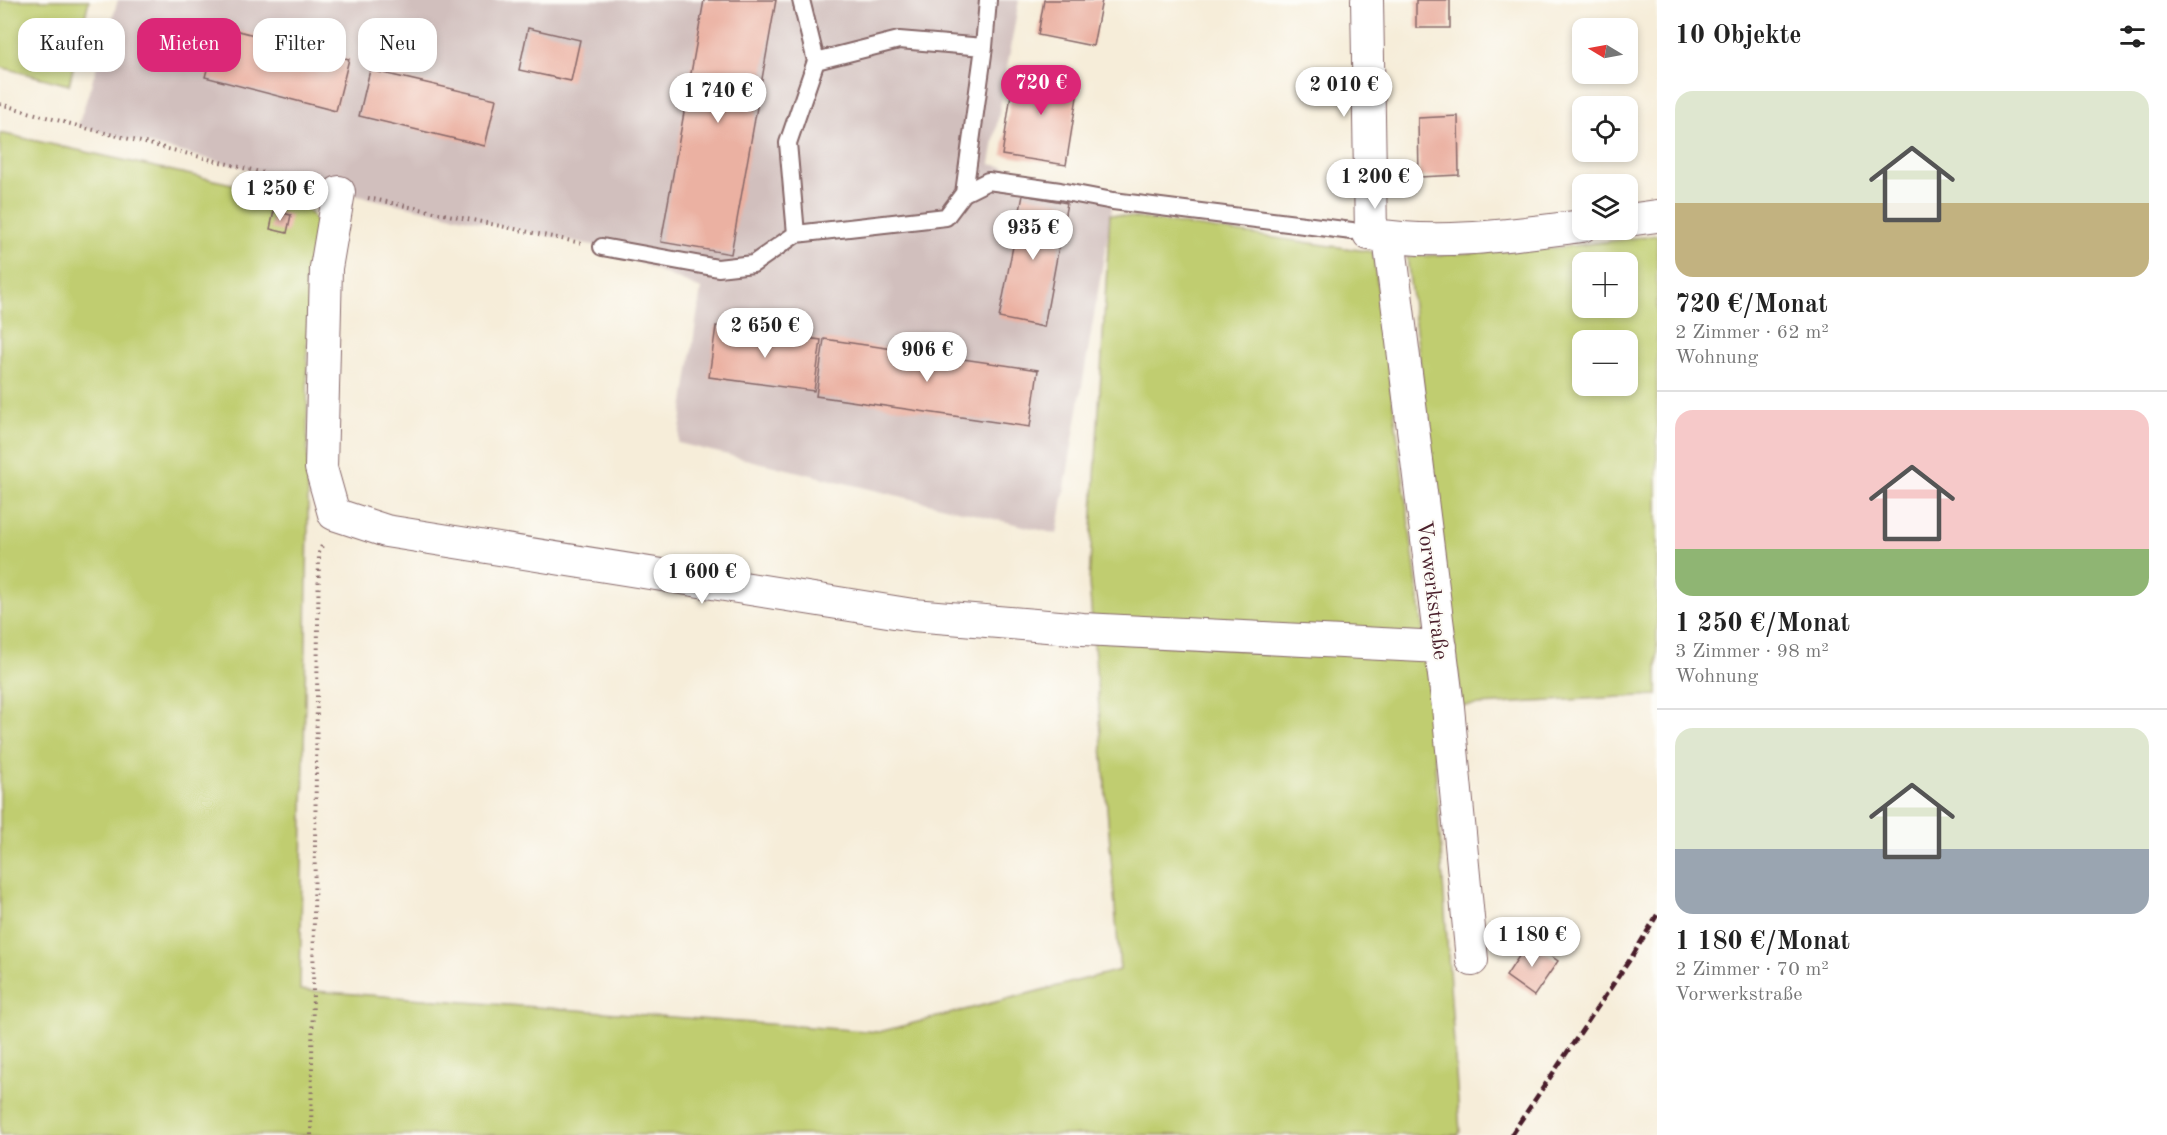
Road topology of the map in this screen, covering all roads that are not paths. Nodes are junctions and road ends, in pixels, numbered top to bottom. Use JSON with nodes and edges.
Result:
{"nodes":[{"id":1,"x":801,"y":0,"type":"edge"},
{"id":2,"x":988,"y":0,"type":"edge"},
{"id":3,"x":1367,"y":0,"type":"edge"},
{"id":4,"x":984,"y":47,"type":"junction"},
{"id":5,"x":816,"y":62,"type":"junction"},
{"id":6,"x":339,"y":192,"type":"road end"},
{"id":7,"x":964,"y":193,"type":"junction"},
{"id":8,"x":1657,"y":216,"type":"edge"},
{"id":9,"x":1638,"y":219,"type":"edge"},
{"id":10,"x":1572,"y":227,"type":"edge"},
{"id":11,"x":796,"y":234,"type":"junction"},
{"id":12,"x":1371,"y":234,"type":"junction"},
{"id":13,"x":602,"y":247,"type":"road end"},
{"id":14,"x":1441,"y":647,"type":"junction"},
{"id":15,"x":1472,"y":960,"type":"dead end"}],
"edges":[{"from":1,"to":5,"type":"lane"},
{"from":2,"to":4,"type":"lane"},
{"from":3,"to":12,"type":"street","name":"Vorwerkstraße"},
{"from":4,"to":5,"type":"lane"},
{"from":4,"to":7,"type":"lane"},
{"from":5,"to":11,"type":"lane"},
{"from":6,"to":14,"type":"street"},
{"from":7,"to":11,"type":"lane"},
{"from":7,"to":12,"type":"lane"},
{"from":8,"to":9,"type":"street"},
{"from":10,"to":12,"type":"street"},
{"from":11,"to":13,"type":"lane"},
{"from":12,"to":14,"type":"street","name":"Vorwerkstraße"},
{"from":14,"to":15,"type":"street","name":"Vorwerkstraße"}]}
